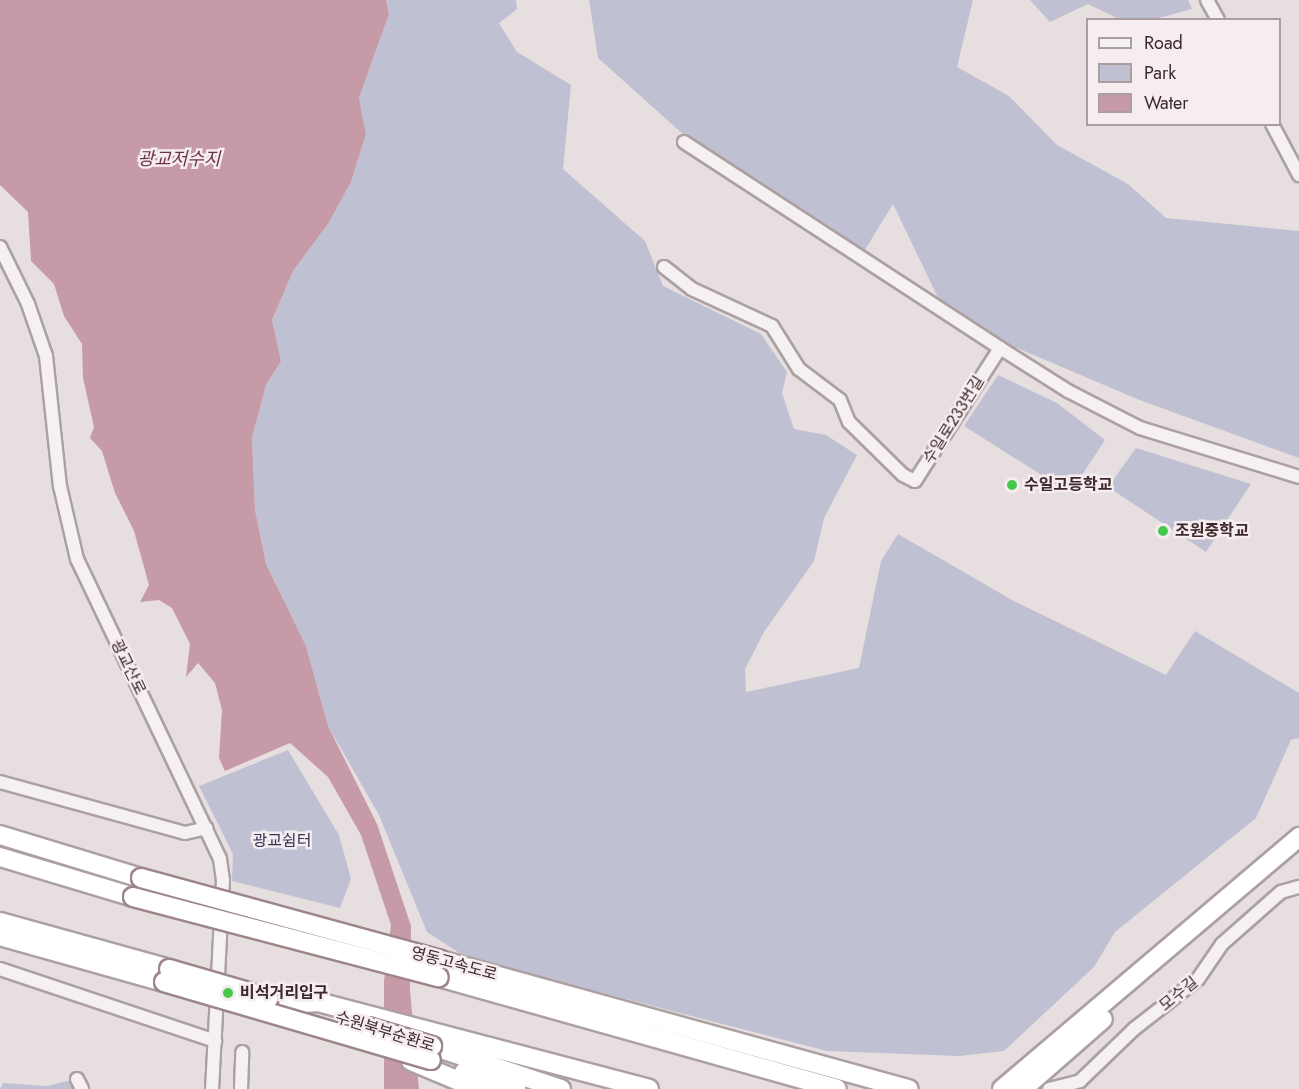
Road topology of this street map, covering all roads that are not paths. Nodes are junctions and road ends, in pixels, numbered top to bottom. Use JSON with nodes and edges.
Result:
{"nodes":[{"id":1,"x":1208,"y":0,"type":"edge"},
{"id":2,"x":1217,"y":18,"type":"edge"},
{"id":3,"x":1273,"y":126,"type":"edge"},
{"id":4,"x":684,"y":142,"type":"dead end"},
{"id":5,"x":1299,"y":175,"type":"edge"},
{"id":6,"x":0,"y":246,"type":"edge"},
{"id":7,"x":664,"y":267,"type":"dead end"},
{"id":8,"x":1000,"y":348,"type":"junction"},
{"id":9,"x":1299,"y":477,"type":"edge"},
{"id":10,"x":0,"y":782,"type":"edge"},
{"id":11,"x":206,"y":828,"type":"junction"},
{"id":12,"x":0,"y":835,"type":"edge"},
{"id":13,"x":1299,"y":837,"type":"edge"},
{"id":14,"x":1299,"y":847,"type":"edge"},
{"id":15,"x":0,"y":857,"type":"edge"},
{"id":16,"x":1299,"y":887,"type":"edge"},
{"id":17,"x":0,"y":922,"type":"edge"},
{"id":18,"x":0,"y":936,"type":"edge"},
{"id":19,"x":0,"y":969,"type":"edge"},
{"id":20,"x":440,"y":969,"type":"junction"},
{"id":21,"x":166,"y":976,"type":"junction"},
{"id":22,"x":215,"y":1041,"type":"junction"},
{"id":23,"x":242,"y":1052,"type":"dead end"},
{"id":24,"x":432,"y":1052,"type":"junction"},
{"id":25,"x":212,"y":1089,"type":"edge"},
{"id":26,"x":241,"y":1089,"type":"edge"},
{"id":27,"x":478,"y":1089,"type":"edge"},
{"id":28,"x":516,"y":1089,"type":"edge"},
{"id":29,"x":561,"y":1089,"type":"edge"},
{"id":30,"x":649,"y":1089,"type":"edge"},
{"id":31,"x":837,"y":1089,"type":"edge"},
{"id":32,"x":909,"y":1089,"type":"edge"},
{"id":33,"x":1002,"y":1089,"type":"edge"},
{"id":34,"x":1023,"y":1089,"type":"edge"},
{"id":35,"x":1049,"y":1089,"type":"edge"}],
"edges":[{"from":1,"to":2,"type":"street"},
{"from":3,"to":5,"type":"street"},
{"from":4,"to":8,"type":"street"},
{"from":6,"to":11,"type":"street","name":"광교산로"},
{"from":7,"to":8,"type":"street","name":"수일로233번길"},
{"from":8,"to":9,"type":"street"},
{"from":10,"to":11,"type":"street"},
{"from":11,"to":22,"type":"street","name":"광교산로"},
{"from":12,"to":20,"type":"highway","name":"영동고속도로","bridge":true},
{"from":13,"to":33,"type":"highway"},
{"from":14,"to":34,"type":"highway"},
{"from":15,"to":20,"type":"highway","name":"영동고속도로","bridge":true},
{"from":16,"to":35,"type":"street","name":"모수길"},
{"from":17,"to":21,"type":"highway","name":"수원북부순환로"},
{"from":18,"to":21,"type":"highway","name":"수원북부순환로"},
{"from":19,"to":22,"type":"street"},
{"from":20,"to":31,"type":"highway","name":"영동고속도로"},
{"from":20,"to":32,"type":"highway","name":"영동고속도로"},
{"from":21,"to":24,"type":"highway","name":"수원북부순환로","bridge":true},
{"from":21,"to":24,"type":"highway","name":"수원북부순환로","bridge":true},
{"from":22,"to":25,"type":"street","name":"광교산로"},
{"from":23,"to":26,"type":"street"},
{"from":24,"to":27,"type":"highway"},
{"from":24,"to":28,"type":"highway","name":"수원북부순환로"},
{"from":24,"to":29,"type":"highway","name":"수원북부순환로"},
{"from":24,"to":30,"type":"highway"}]}
